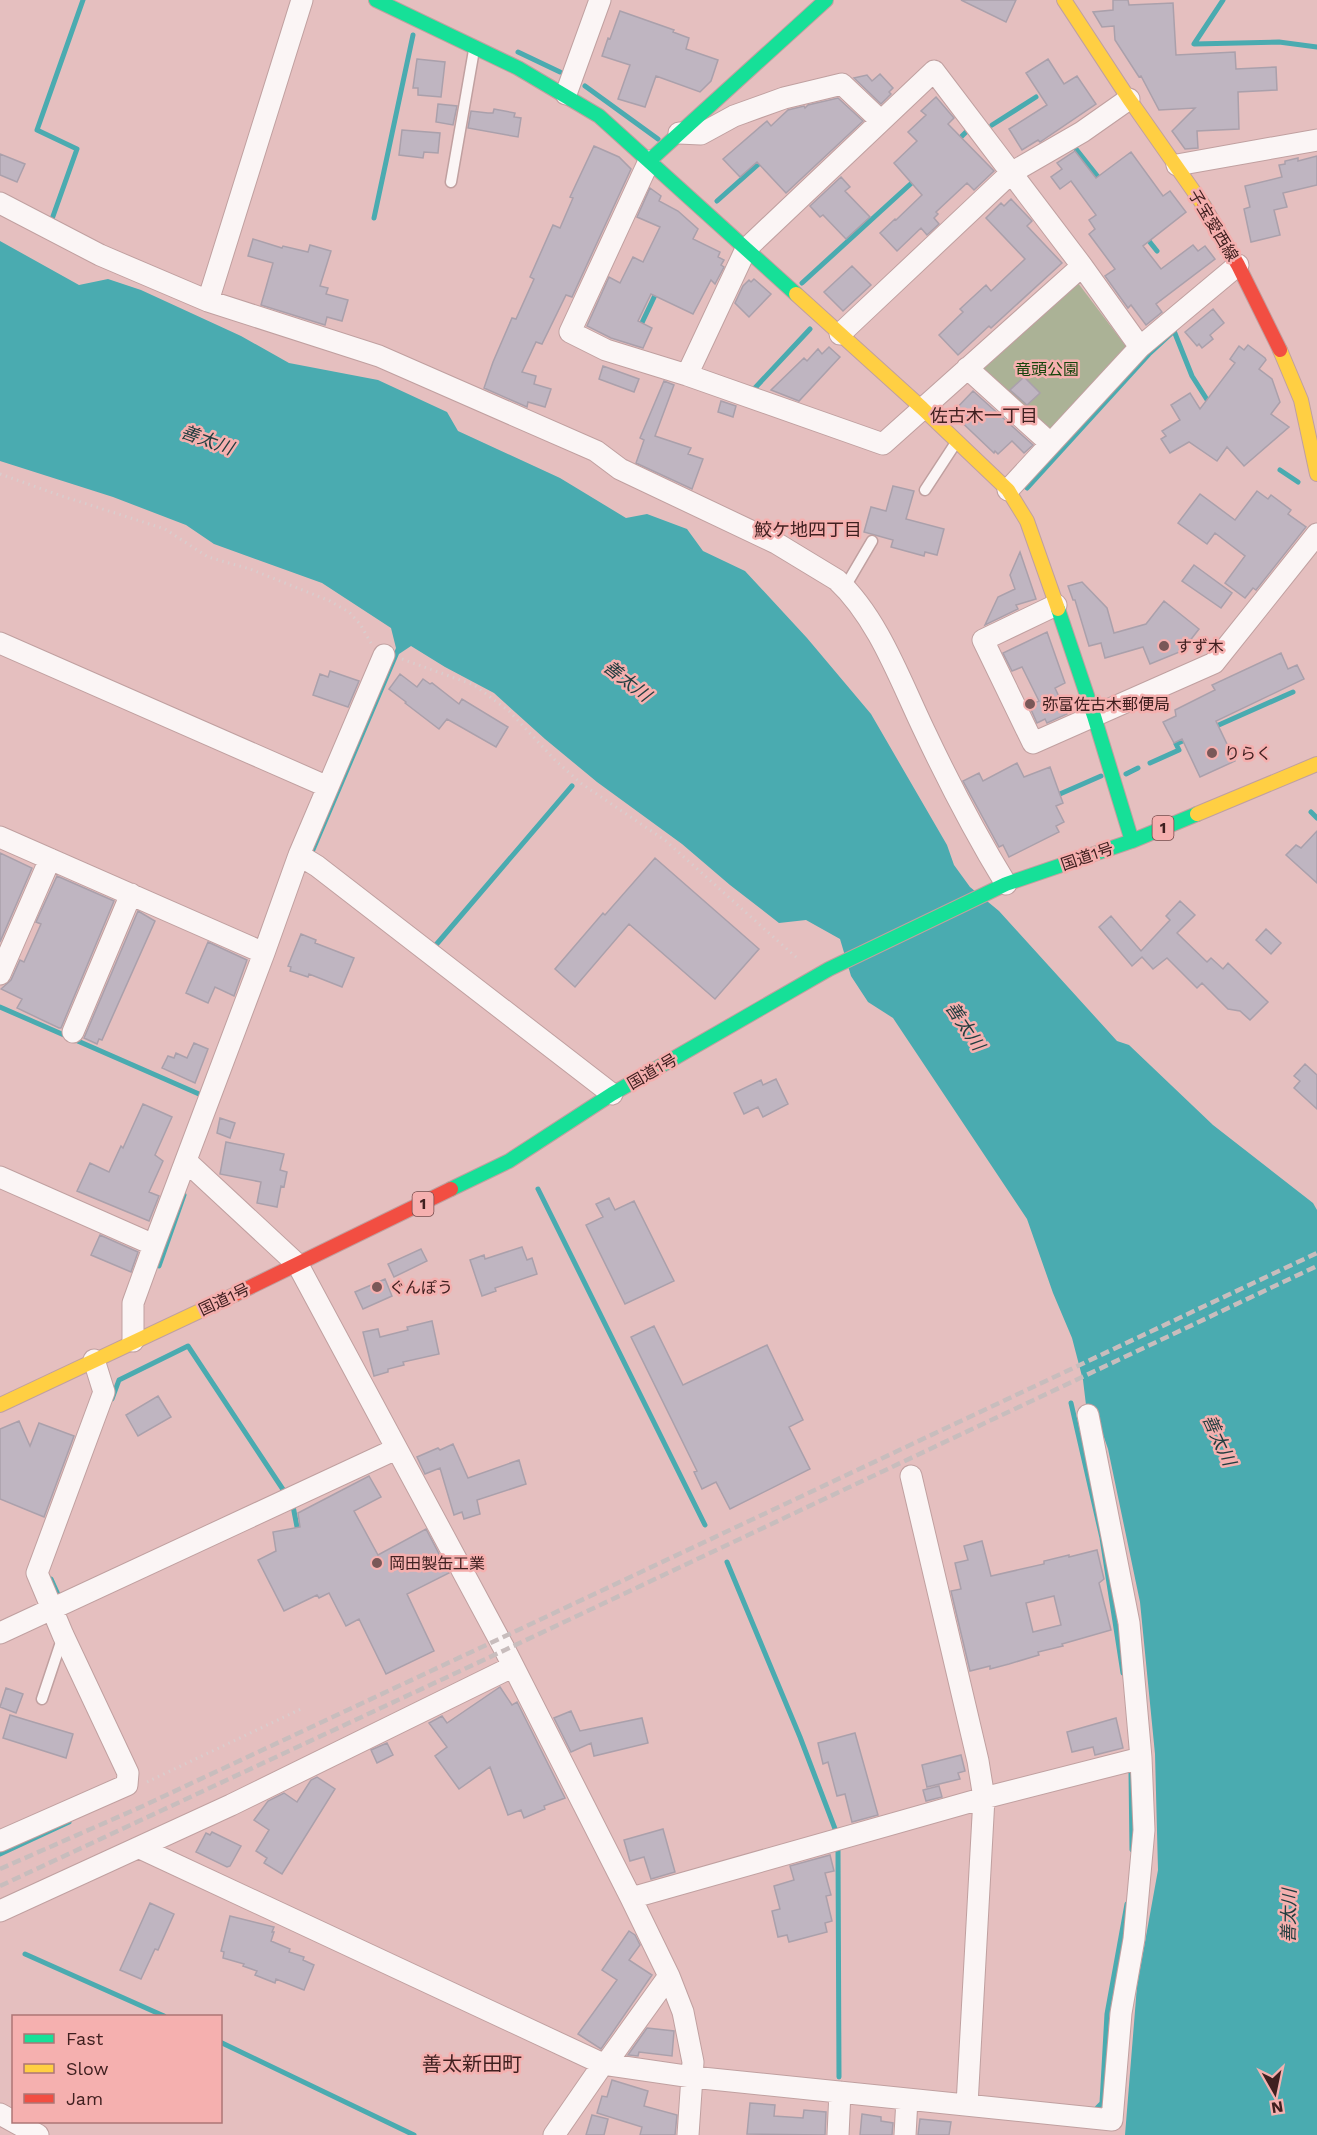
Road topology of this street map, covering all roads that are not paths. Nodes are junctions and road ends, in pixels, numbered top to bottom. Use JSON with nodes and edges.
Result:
{"nodes":[{"id":1,"x":302,"y":0,"type":"edge"},
{"id":2,"x":376,"y":0,"type":"edge"},
{"id":3,"x":600,"y":0,"type":"edge"},
{"id":4,"x":826,"y":0,"type":"edge"},
{"id":5,"x":1064,"y":0,"type":"edge"},
{"id":6,"x":475,"y":47,"type":"junction"},
{"id":7,"x":566,"y":94,"type":"junction"},
{"id":8,"x":1129,"y":99,"type":"junction"},
{"id":9,"x":881,"y":121,"type":"junction"},
{"id":10,"x":680,"y":133,"type":"junction"},
{"id":11,"x":1317,"y":140,"type":"edge"},
{"id":12,"x":649,"y":161,"type":"junction"},
{"id":13,"x":1177,"y":165,"type":"junction"},
{"id":14,"x":1011,"y":173,"type":"junction"},
{"id":15,"x":451,"y":182,"type":"dead end"},
{"id":16,"x":0,"y":203,"type":"edge"},
{"id":17,"x":746,"y":249,"type":"junction"},
{"id":18,"x":1238,"y":265,"type":"junction"},
{"id":19,"x":1082,"y":266,"type":"junction"},
{"id":20,"x":208,"y":301,"type":"junction"},
{"id":21,"x":840,"y":334,"type":"junction"},
{"id":22,"x":1140,"y":347,"type":"junction"},
{"id":23,"x":968,"y":368,"type":"junction"},
{"id":24,"x":687,"y":375,"type":"junction"},
{"id":25,"x":922,"y":408,"type":"junction"},
{"id":26,"x":957,"y":441,"type":"junction"},
{"id":27,"x":1050,"y":443,"type":"junction"},
{"id":28,"x":1317,"y":474,"type":"edge"},
{"id":29,"x":925,"y":490,"type":"dead end"},
{"id":30,"x":1008,"y":490,"type":"junction"},
{"id":31,"x":1317,"y":534,"type":"edge"},
{"id":32,"x":872,"y":541,"type":"dead end"},
{"id":33,"x":845,"y":587,"type":"junction"},
{"id":34,"x":1056,"y":605,"type":"junction"},
{"id":35,"x":0,"y":643,"type":"edge"},
{"id":36,"x":393,"y":657,"type":"road end"},
{"id":37,"x":1094,"y":716,"type":"junction"},
{"id":38,"x":1317,"y":765,"type":"edge"},
{"id":39,"x":328,"y":788,"type":"junction"},
{"id":40,"x":0,"y":837,"type":"edge"},
{"id":41,"x":1132,"y":841,"type":"junction"},
{"id":42,"x":299,"y":855,"type":"junction"},
{"id":43,"x":50,"y":859,"type":"junction"},
{"id":44,"x":1006,"y":884,"type":"junction"},
{"id":45,"x":131,"y":894,"type":"junction"},
{"id":46,"x":264,"y":953,"type":"junction"},
{"id":47,"x":0,"y":974,"type":"edge"},
{"id":48,"x":73,"y":1032,"type":"dead end"},
{"id":49,"x":612,"y":1094,"type":"junction"},
{"id":50,"x":186,"y":1161,"type":"junction"},
{"id":51,"x":0,"y":1178,"type":"edge"},
{"id":52,"x":154,"y":1245,"type":"junction"},
{"id":53,"x":298,"y":1265,"type":"junction"},
{"id":54,"x":133,"y":1341,"type":"junction"},
{"id":55,"x":94,"y":1360,"type":"junction"},
{"id":56,"x":0,"y":1405,"type":"edge"},
{"id":57,"x":1088,"y":1415,"type":"dead end"},
{"id":58,"x":396,"y":1449,"type":"junction"},
{"id":59,"x":912,"y":1476,"type":"dead end"},
{"id":60,"x":52,"y":1609,"type":"junction"},
{"id":61,"x":0,"y":1633,"type":"edge"},
{"id":62,"x":63,"y":1635,"type":"junction"},
{"id":63,"x":512,"y":1667,"type":"junction"},
{"id":64,"x":42,"y":1699,"type":"dead end"},
{"id":65,"x":1141,"y":1758,"type":"junction"},
{"id":66,"x":984,"y":1798,"type":"junction"},
{"id":67,"x":0,"y":1841,"type":"edge"},
{"id":68,"x":140,"y":1848,"type":"junction"},
{"id":69,"x":631,"y":1898,"type":"junction"},
{"id":70,"x":0,"y":1911,"type":"edge"},
{"id":71,"x":669,"y":1976,"type":"junction"},
{"id":72,"x":604,"y":2065,"type":"junction"},
{"id":73,"x":692,"y":2077,"type":"junction"},
{"id":74,"x":840,"y":2092,"type":"junction"},
{"id":75,"x":907,"y":2099,"type":"junction"},
{"id":76,"x":967,"y":2105,"type":"junction"},
{"id":77,"x":16,"y":2123,"type":"edge"},
{"id":78,"x":1053,"y":2125,"type":"edge"},
{"id":79,"x":38,"y":2135,"type":"edge"},
{"id":80,"x":554,"y":2135,"type":"edge"},
{"id":81,"x":688,"y":2135,"type":"edge"},
{"id":82,"x":838,"y":2135,"type":"edge"},
{"id":83,"x":905,"y":2135,"type":"edge"}],
"edges":[{"from":1,"to":20,"type":"street"},
{"from":2,"to":6,"type":"main road"},
{"from":3,"to":7,"type":"street"},
{"from":4,"to":10,"type":"main road"},
{"from":5,"to":8,"type":"main road","name":"子宝愛西線"},
{"from":6,"to":7,"type":"main road"},
{"from":6,"to":15,"type":"lane"},
{"from":7,"to":12,"type":"main road"},
{"from":8,"to":13,"type":"main road","name":"子宝愛西線"},
{"from":8,"to":14,"type":"street"},
{"from":9,"to":10,"type":"street"},
{"from":9,"to":14,"type":"street"},
{"from":9,"to":17,"type":"street"},
{"from":10,"to":12,"type":"main road"},
{"from":11,"to":13,"type":"street"},
{"from":12,"to":17,"type":"main road"},
{"from":12,"to":24,"type":"street"},
{"from":13,"to":18,"type":"main road","name":"子宝愛西線"},
{"from":14,"to":19,"type":"street"},
{"from":14,"to":21,"type":"street"},
{"from":16,"to":20,"type":"street"},
{"from":17,"to":21,"type":"main road"},
{"from":17,"to":24,"type":"street"},
{"from":18,"to":22,"type":"street"},
{"from":18,"to":28,"type":"main road","name":"子宝愛西線"},
{"from":19,"to":22,"type":"street"},
{"from":19,"to":23,"type":"street"},
{"from":20,"to":33,"type":"street"},
{"from":21,"to":25,"type":"main road"},
{"from":22,"to":27,"type":"street"},
{"from":23,"to":25,"type":"street"},
{"from":23,"to":27,"type":"street"},
{"from":24,"to":25,"type":"street"},
{"from":25,"to":26,"type":"main road"},
{"from":26,"to":29,"type":"lane"},
{"from":26,"to":30,"type":"main road"},
{"from":27,"to":30,"type":"street"},
{"from":30,"to":34,"type":"main road"},
{"from":31,"to":37,"type":"street"},
{"from":32,"to":33,"type":"lane"},
{"from":33,"to":44,"type":"street"},
{"from":34,"to":37,"type":"main road"},
{"from":34,"to":37,"type":"street"},
{"from":35,"to":39,"type":"street"},
{"from":36,"to":39,"type":"street"},
{"from":37,"to":41,"type":"main road"},
{"from":38,"to":41,"type":"main road","name":"国道1号","number":"1"},
{"from":39,"to":42,"type":"street"},
{"from":40,"to":43,"type":"street"},
{"from":41,"to":44,"type":"main road","name":"国道1号","number":"1"},
{"from":42,"to":46,"type":"street"},
{"from":42,"to":49,"type":"street"},
{"from":43,"to":45,"type":"street"},
{"from":43,"to":47,"type":"street"},
{"from":44,"to":49,"type":"main road","name":"国道1号","number":"1"},
{"from":45,"to":46,"type":"street"},
{"from":45,"to":48,"type":"street"},
{"from":46,"to":50,"type":"street"},
{"from":49,"to":53,"type":"main road","name":"国道1号","number":"1"},
{"from":50,"to":52,"type":"street"},
{"from":50,"to":53,"type":"street"},
{"from":51,"to":52,"type":"street"},
{"from":52,"to":54,"type":"street"},
{"from":53,"to":54,"type":"main road","name":"国道1号","number":"1"},
{"from":53,"to":58,"type":"street"},
{"from":54,"to":55,"type":"main road","name":"国道1号","number":"1"},
{"from":55,"to":56,"type":"main road","name":"国道1号","number":"1"},
{"from":55,"to":60,"type":"street"},
{"from":57,"to":65,"type":"street"},
{"from":58,"to":60,"type":"street"},
{"from":58,"to":63,"type":"street"},
{"from":59,"to":66,"type":"street"},
{"from":60,"to":61,"type":"street"},
{"from":60,"to":62,"type":"street"},
{"from":62,"to":64,"type":"lane"},
{"from":62,"to":67,"type":"street"},
{"from":63,"to":68,"type":"street"},
{"from":63,"to":69,"type":"street"},
{"from":65,"to":66,"type":"street"},
{"from":65,"to":78,"type":"street"},
{"from":66,"to":69,"type":"street"},
{"from":66,"to":76,"type":"street"},
{"from":68,"to":70,"type":"street"},
{"from":68,"to":72,"type":"street"},
{"from":69,"to":71,"type":"street"},
{"from":71,"to":72,"type":"street"},
{"from":71,"to":73,"type":"street"},
{"from":72,"to":73,"type":"street"},
{"from":72,"to":80,"type":"street"},
{"from":73,"to":74,"type":"street"},
{"from":73,"to":81,"type":"street"},
{"from":74,"to":75,"type":"street"},
{"from":74,"to":82,"type":"street"},
{"from":75,"to":76,"type":"street"},
{"from":75,"to":83,"type":"street"},
{"from":76,"to":78,"type":"street"},
{"from":77,"to":79,"type":"street"}]}
